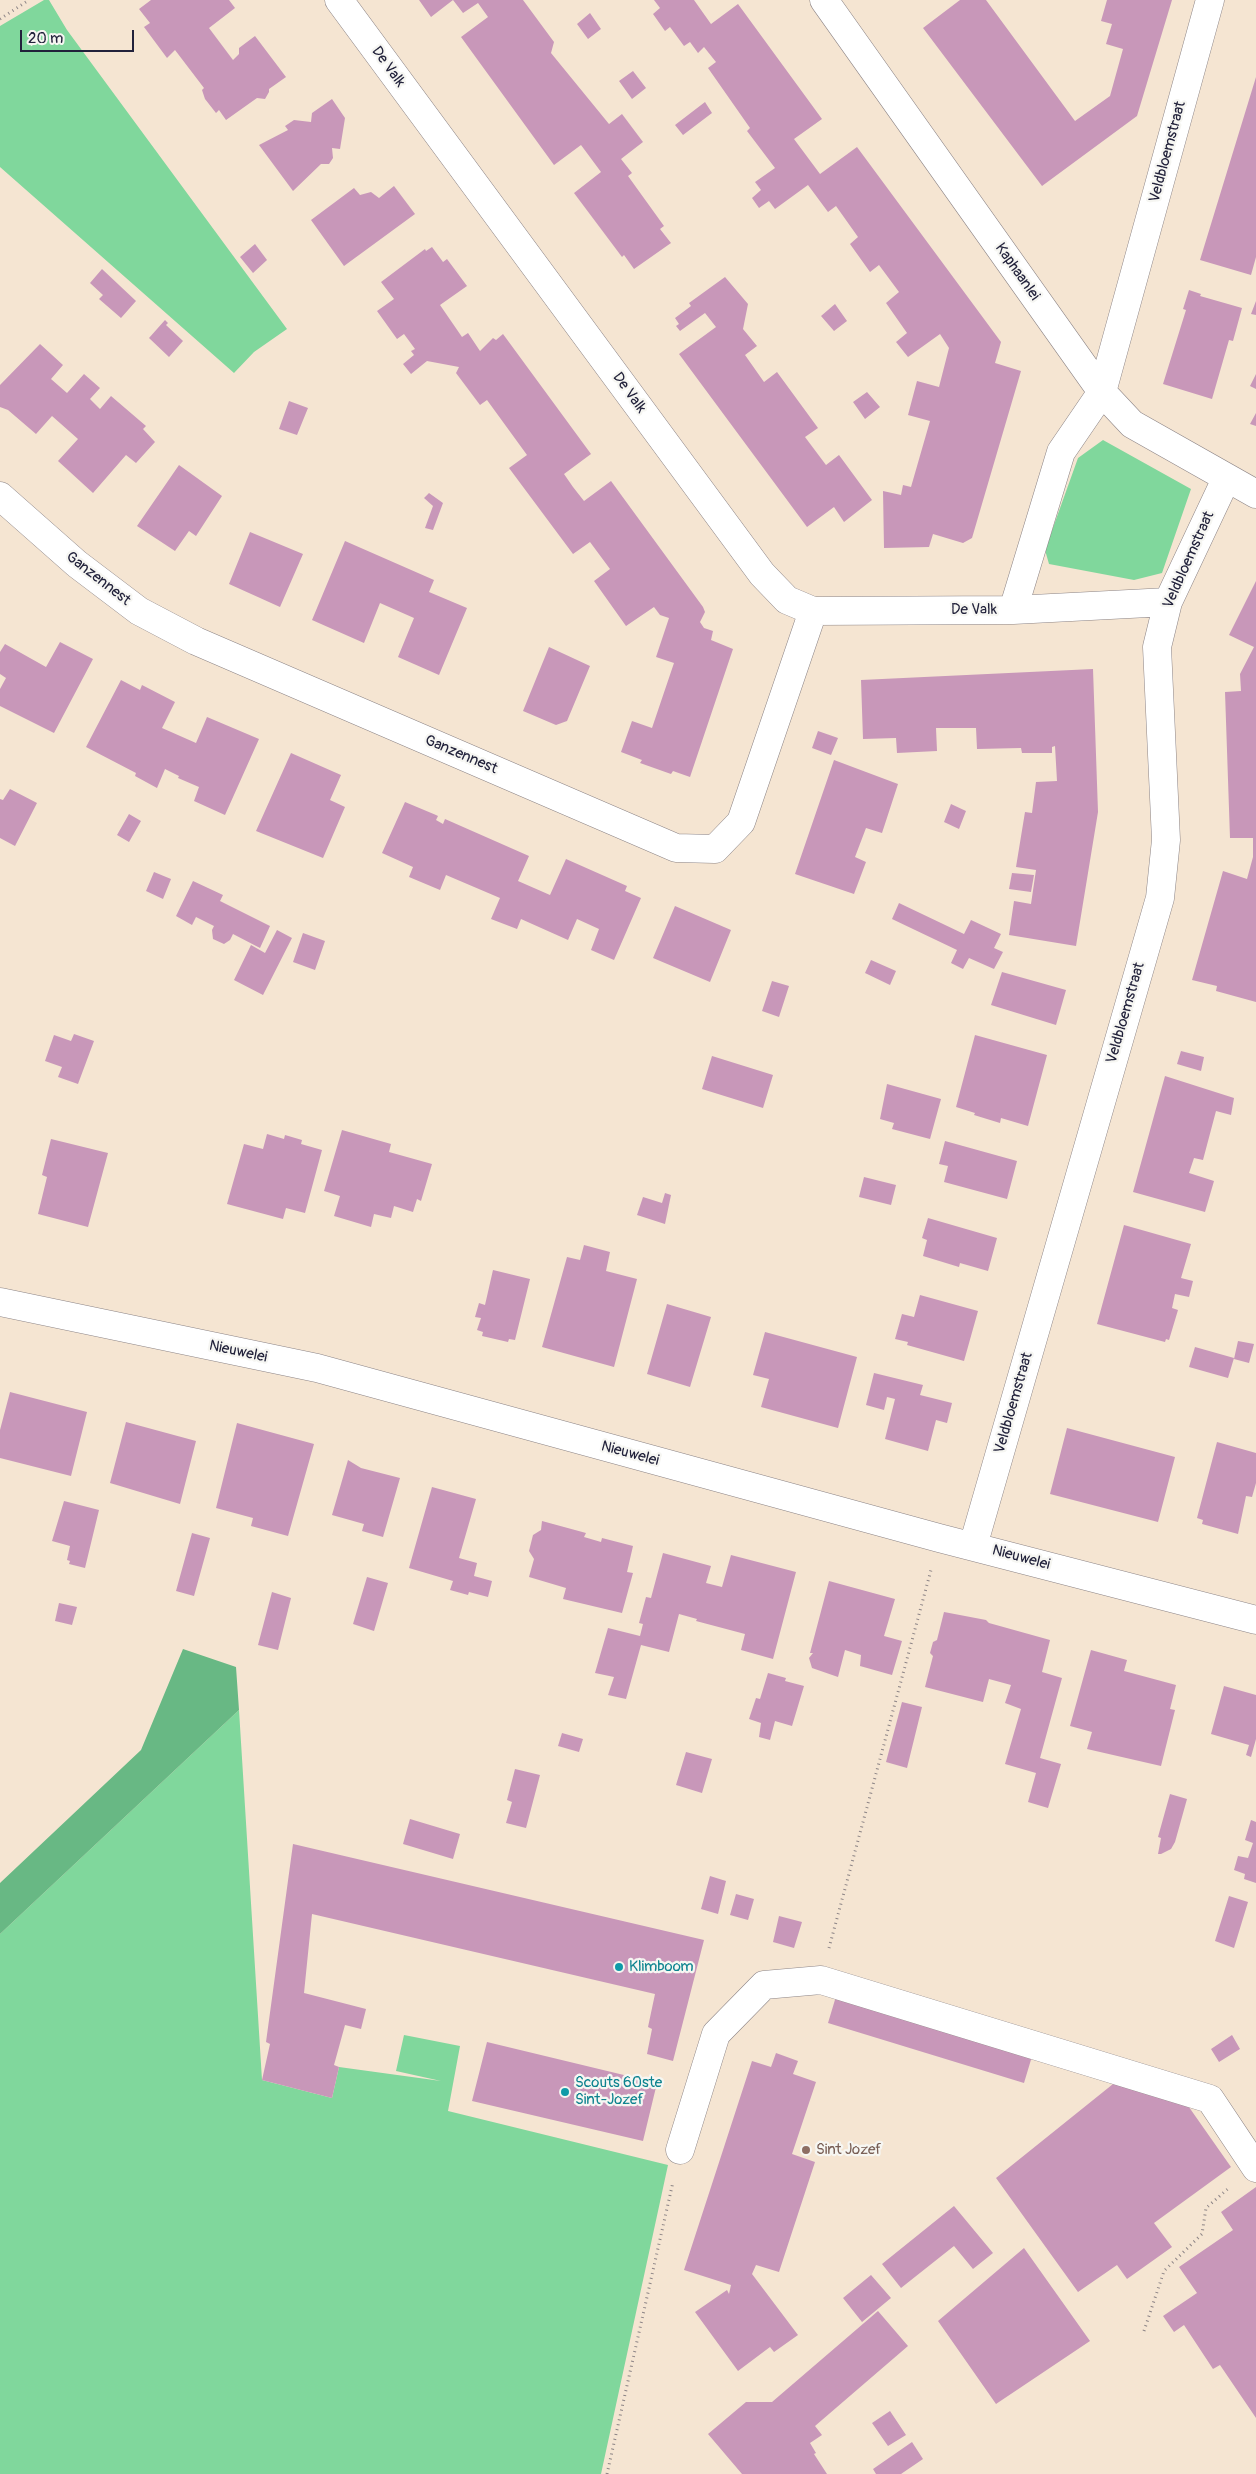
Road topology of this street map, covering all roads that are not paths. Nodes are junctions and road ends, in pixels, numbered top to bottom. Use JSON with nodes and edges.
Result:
{"nodes":[{"id":1,"x":338,"y":0,"type":"edge"},
{"id":2,"x":824,"y":0,"type":"edge"},
{"id":3,"x":1210,"y":0,"type":"edge"},
{"id":4,"x":1102,"y":392,"type":"junction"},
{"id":5,"x":1226,"y":479,"type":"junction"},
{"id":6,"x":1256,"y":494,"type":"edge"},
{"id":7,"x":0,"y":496,"type":"edge"},
{"id":8,"x":1168,"y":602,"type":"junction"},
{"id":9,"x":1013,"y":610,"type":"junction"},
{"id":10,"x":813,"y":611,"type":"junction"},
{"id":11,"x":0,"y":1302,"type":"edge"},
{"id":12,"x":973,"y":1546,"type":"junction"},
{"id":13,"x":1256,"y":1620,"type":"edge"},
{"id":14,"x":680,"y":2150,"type":"road end"},
{"id":15,"x":1255,"y":2167,"type":"edge"}],
"edges":[{"from":1,"to":10,"type":"street","name":"De Valk"},
{"from":2,"to":4,"type":"street","name":"Kaphaanlei"},
{"from":3,"to":4,"type":"street","name":"Veldbloemstraat"},
{"from":4,"to":5,"type":"street","name":"Kaphaanlei"},
{"from":4,"to":9,"type":"street","name":"De Valk"},
{"from":5,"to":6,"type":"street","name":"Kaphaanlei"},
{"from":5,"to":8,"type":"street","name":"Veldbloemstraat"},
{"from":7,"to":10,"type":"street","name":"Ganzennest"},
{"from":8,"to":9,"type":"street","name":"De Valk"},
{"from":8,"to":12,"type":"street","name":"Veldbloemstraat"},
{"from":9,"to":10,"type":"street","name":"De Valk"},
{"from":11,"to":12,"type":"street","name":"Nieuwelei"},
{"from":12,"to":13,"type":"street","name":"Nieuwelei"},
{"from":14,"to":15,"type":"street"}]}
